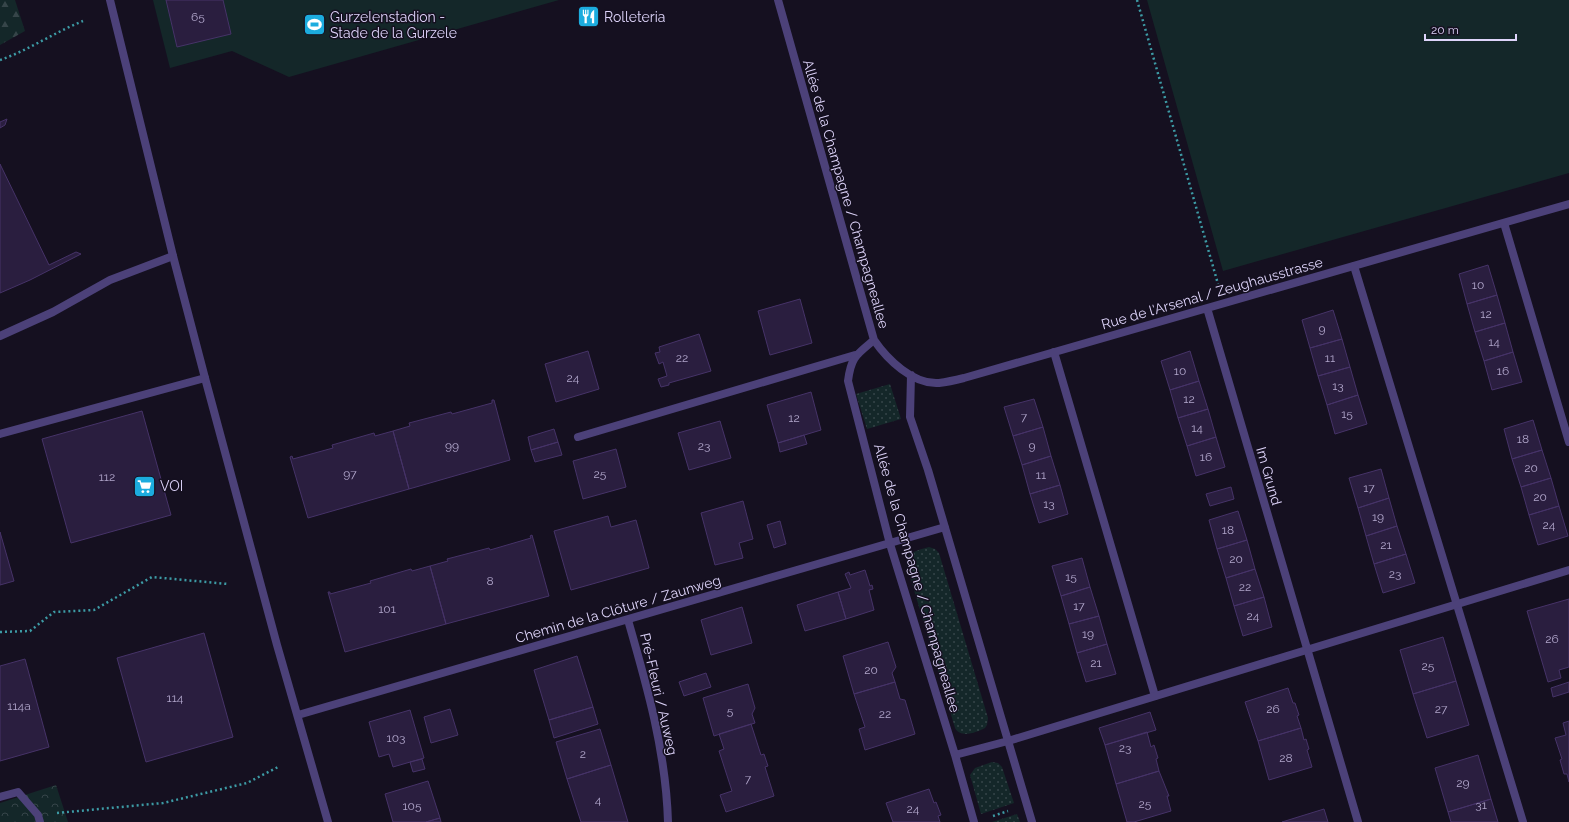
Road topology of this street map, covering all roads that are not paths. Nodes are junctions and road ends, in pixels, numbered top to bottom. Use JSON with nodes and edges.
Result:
{"nodes":[{"id":1,"x":110,"y":0,"type":"edge"},
{"id":2,"x":778,"y":0,"type":"edge"},
{"id":3,"x":1569,"y":204,"type":"edge"},
{"id":4,"x":1504,"y":223,"type":"junction"},
{"id":5,"x":173,"y":256,"type":"junction"},
{"id":6,"x":1354,"y":266,"type":"junction"},
{"id":7,"x":1207,"y":308,"type":"junction"},
{"id":8,"x":0,"y":336,"type":"edge"},
{"id":9,"x":874,"y":340,"type":"junction"},
{"id":10,"x":1054,"y":352,"type":"junction"},
{"id":11,"x":856,"y":355,"type":"junction"},
{"id":12,"x":911,"y":375,"type":"junction"},
{"id":13,"x":205,"y":378,"type":"junction"},
{"id":14,"x":0,"y":434,"type":"edge"},
{"id":15,"x":578,"y":437,"type":"dead end"},
{"id":16,"x":1569,"y":442,"type":"edge"},
{"id":17,"x":945,"y":527,"type":"junction"},
{"id":18,"x":890,"y":544,"type":"junction"},
{"id":19,"x":1569,"y":570,"type":"edge"},
{"id":20,"x":1456,"y":604,"type":"junction"},
{"id":21,"x":628,"y":620,"type":"junction"},
{"id":22,"x":1307,"y":650,"type":"junction"},
{"id":23,"x":1155,"y":696,"type":"junction"},
{"id":24,"x":298,"y":715,"type":"junction"},
{"id":25,"x":1008,"y":741,"type":"junction"},
{"id":26,"x":955,"y":755,"type":"junction"},
{"id":27,"x":0,"y":797,"type":"edge"},
{"id":28,"x":39,"y":818,"type":"edge"},
{"id":29,"x":328,"y":822,"type":"edge"},
{"id":30,"x":668,"y":822,"type":"edge"},
{"id":31,"x":974,"y":822,"type":"edge"},
{"id":32,"x":1032,"y":822,"type":"edge"},
{"id":33,"x":1358,"y":822,"type":"edge"},
{"id":34,"x":1524,"y":822,"type":"edge"}],
"edges":[{"from":1,"to":5,"type":"street"},
{"from":2,"to":9,"type":"street","name":"Allée de la Champagne / Champagneallee"},
{"from":3,"to":4,"type":"street","name":"Rue de l'Arsenal / Zeughausstrasse"},
{"from":4,"to":6,"type":"street","name":"Rue de l'Arsenal / Zeughausstrasse"},
{"from":4,"to":16,"type":"street"},
{"from":5,"to":8,"type":"street"},
{"from":5,"to":13,"type":"street"},
{"from":6,"to":7,"type":"street","name":"Rue de l'Arsenal / Zeughausstrasse"},
{"from":6,"to":20,"type":"street"},
{"from":7,"to":10,"type":"street","name":"Rue de l'Arsenal / Zeughausstrasse"},
{"from":7,"to":22,"type":"street","name":"Im Grund"},
{"from":9,"to":11,"type":"street","name":"Allée de la Champagne / Champagneallee"},
{"from":9,"to":12,"type":"street","name":"Rue de l'Arsenal / Zeughausstrasse"},
{"from":10,"to":12,"type":"street","name":"Rue de l'Arsenal / Zeughausstrasse"},
{"from":10,"to":23,"type":"street"},
{"from":11,"to":15,"type":"street"},
{"from":11,"to":18,"type":"street","name":"Allée de la Champagne / Champagneallee"},
{"from":12,"to":17,"type":"street"},
{"from":13,"to":14,"type":"street"},
{"from":13,"to":24,"type":"street"},
{"from":17,"to":18,"type":"street","name":"Chemin de la Clôture / Zaunweg"},
{"from":17,"to":25,"type":"street"},
{"from":18,"to":21,"type":"street","name":"Chemin de la Clôture / Zaunweg"},
{"from":18,"to":26,"type":"street","name":"Allée de la Champagne / Champagneallee"},
{"from":19,"to":20,"type":"street"},
{"from":20,"to":22,"type":"street"},
{"from":20,"to":34,"type":"street"},
{"from":21,"to":24,"type":"street","name":"Chemin de la Clôture / Zaunweg"},
{"from":21,"to":30,"type":"street","name":"Pré-Fleuri / Auweg"},
{"from":22,"to":23,"type":"street"},
{"from":22,"to":33,"type":"street","name":"Im Grund"},
{"from":23,"to":25,"type":"street"},
{"from":24,"to":29,"type":"street"},
{"from":25,"to":26,"type":"street"},
{"from":25,"to":32,"type":"street"},
{"from":26,"to":31,"type":"street","name":"Allée de la Champagne / Champagneallee"},
{"from":27,"to":28,"type":"street"}]}
